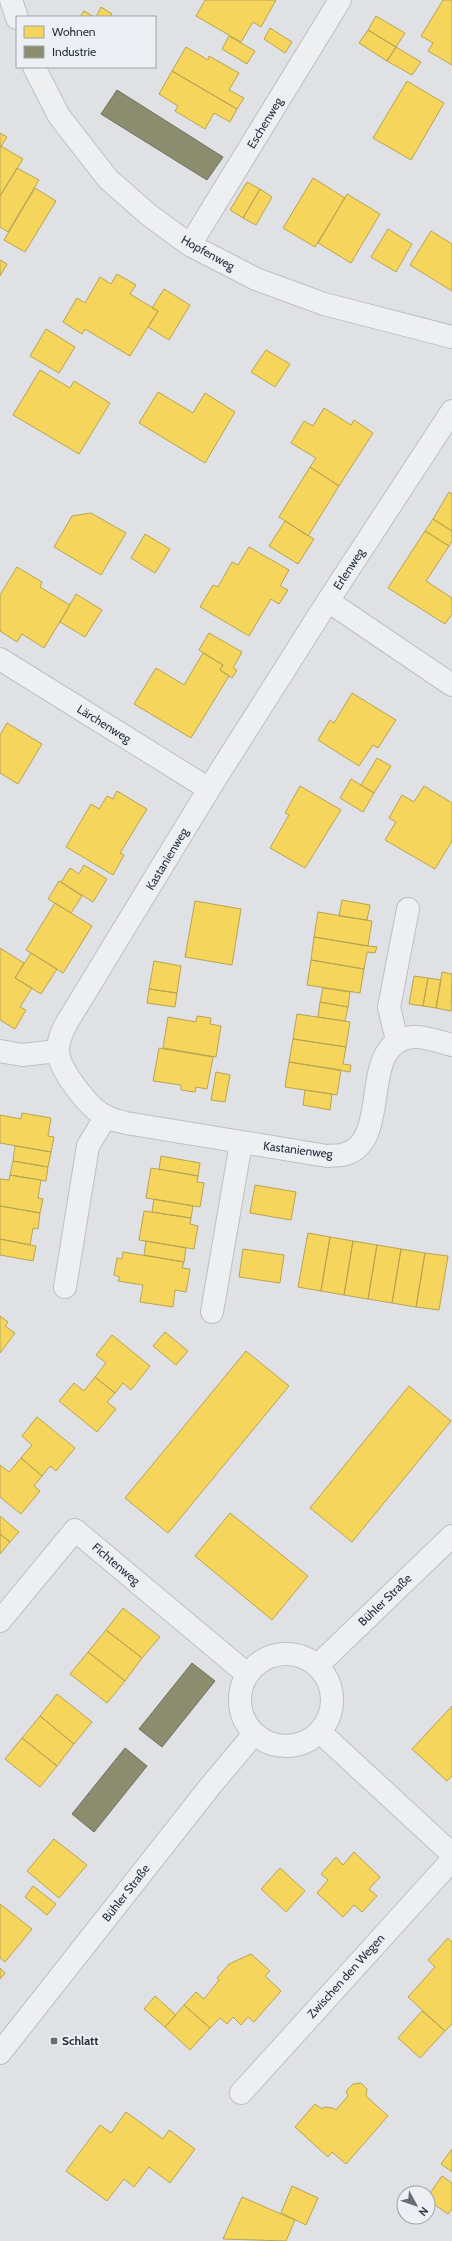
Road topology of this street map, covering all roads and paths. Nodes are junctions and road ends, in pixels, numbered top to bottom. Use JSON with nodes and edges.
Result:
{"nodes":[{"id":1,"x":12,"y":0,"type":"edge"},
{"id":2,"x":340,"y":0,"type":"edge"},
{"id":3,"x":16,"y":16,"type":"edge"},
{"id":4,"x":35,"y":68,"type":"edge"},
{"id":5,"x":190,"y":245,"type":"junction"},
{"id":6,"x":452,"y":337,"type":"edge"},
{"id":7,"x":452,"y":411,"type":"edge"},
{"id":8,"x":328,"y":601,"type":"junction"},
{"id":9,"x":0,"y":659,"type":"edge"},
{"id":10,"x":452,"y":685,"type":"edge"},
{"id":11,"x":209,"y":789,"type":"junction"},
{"id":12,"x":408,"y":909,"type":"dead end"},
{"id":13,"x":397,"y":1041,"type":"junction"},
{"id":14,"x":452,"y":1045,"type":"edge"},
{"id":15,"x":0,"y":1051,"type":"edge"},
{"id":16,"x":58,"y":1051,"type":"junction"},
{"id":17,"x":106,"y":1116,"type":"junction"},
{"id":18,"x":241,"y":1143,"type":"junction"},
{"id":19,"x":65,"y":1287,"type":"dead end"},
{"id":20,"x":212,"y":1312,"type":"dead end"},
{"id":21,"x":452,"y":1536,"type":"edge"},
{"id":22,"x":0,"y":1621,"type":"edge"},
{"id":23,"x":318,"y":1665,"type":"junction"},
{"id":24,"x":247,"y":1674,"type":"junction"},
{"id":25,"x":320,"y":1732,"type":"junction"},
{"id":26,"x":254,"y":1734,"type":"junction"},
{"id":27,"x":452,"y":1854,"type":"edge"},
{"id":28,"x":452,"y":1860,"type":"edge"},
{"id":29,"x":0,"y":2053,"type":"edge"},
{"id":30,"x":241,"y":2093,"type":"dead end"}],
"edges":[{"from":1,"to":3,"type":"street"},
{"from":2,"to":5,"type":"street","name":"Eschenweg"},
{"from":4,"to":5,"type":"street","name":"Hopfenweg"},
{"from":5,"to":6,"type":"street","name":"Hopfenweg"},
{"from":7,"to":8,"type":"street","name":"Erlenweg"},
{"from":8,"to":10,"type":"street","name":"Erlenweg"},
{"from":8,"to":11,"type":"street","name":"Kastanienweg"},
{"from":9,"to":11,"type":"street","name":"Lärchenweg"},
{"from":11,"to":16,"type":"street","name":"Kastanienweg"},
{"from":12,"to":13,"type":"street"},
{"from":13,"to":14,"type":"street"},
{"from":13,"to":18,"type":"street","name":"Kastanienweg"},
{"from":15,"to":16,"type":"street"},
{"from":16,"to":17,"type":"street","name":"Kastanienweg"},
{"from":17,"to":18,"type":"street","name":"Kastanienweg"},
{"from":17,"to":19,"type":"street"},
{"from":18,"to":20,"type":"street"},
{"from":21,"to":23,"type":"street","name":"Bühler Straße"},
{"from":22,"to":24,"type":"street","name":"Fichtenweg"},
{"from":23,"to":24,"type":"street"},
{"from":23,"to":25,"type":"street"},
{"from":24,"to":26,"type":"street"},
{"from":25,"to":26,"type":"street"},
{"from":25,"to":27,"type":"street"},
{"from":26,"to":29,"type":"street","name":"Bühler Straße"},
{"from":28,"to":30,"type":"street","name":"Zwischen den Wegen"}]}
